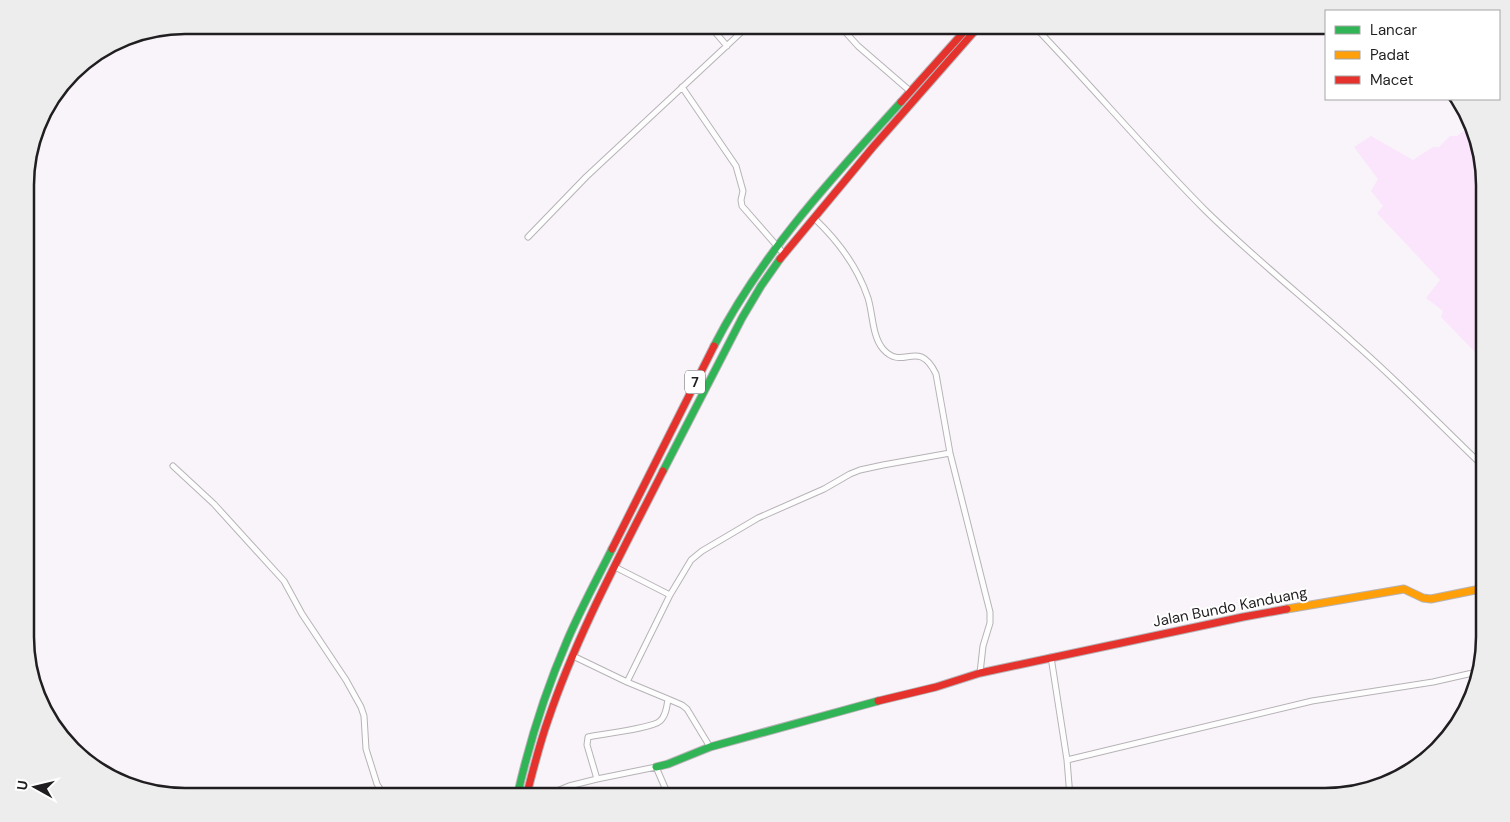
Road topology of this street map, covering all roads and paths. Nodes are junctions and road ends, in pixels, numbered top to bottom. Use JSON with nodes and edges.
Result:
{"nodes":[{"id":1,"x":717,"y":34,"type":"edge"},
{"id":2,"x":740,"y":34,"type":"edge"},
{"id":3,"x":848,"y":34,"type":"edge"},
{"id":4,"x":962,"y":34,"type":"edge"},
{"id":5,"x":972,"y":34,"type":"edge"},
{"id":6,"x":1041,"y":34,"type":"edge"},
{"id":7,"x":728,"y":46,"type":"junction"},
{"id":8,"x":682,"y":87,"type":"junction"},
{"id":9,"x":910,"y":91,"type":"junction"},
{"id":10,"x":815,"y":219,"type":"junction"},
{"id":11,"x":528,"y":237,"type":"dead end"},
{"id":12,"x":776,"y":246,"type":"junction"},
{"id":13,"x":784,"y":254,"type":"junction"},
{"id":14,"x":668,"y":434,"type":"junction"},
{"id":15,"x":678,"y":441,"type":"junction"},
{"id":16,"x":950,"y":453,"type":"junction"},
{"id":17,"x":1476,"y":458,"type":"edge"},
{"id":18,"x":173,"y":466,"type":"dead end"},
{"id":19,"x":615,"y":567,"type":"junction"},
{"id":20,"x":1476,"y":590,"type":"edge"},
{"id":21,"x":670,"y":595,"type":"junction"},
{"id":22,"x":572,"y":656,"type":"junction"},
{"id":23,"x":1051,"y":658,"type":"junction"},
{"id":24,"x":980,"y":673,"type":"junction"},
{"id":25,"x":1471,"y":673,"type":"edge"},
{"id":26,"x":627,"y":682,"type":"junction"},
{"id":27,"x":546,"y":693,"type":"junction"},
{"id":28,"x":555,"y":697,"type":"junction"},
{"id":29,"x":668,"y":699,"type":"junction"},
{"id":30,"x":710,"y":746,"type":"junction"},
{"id":31,"x":1067,"y":760,"type":"junction"},
{"id":32,"x":656,"y":767,"type":"junction"},
{"id":33,"x":597,"y":779,"type":"junction"},
{"id":34,"x":379,"y":788,"type":"edge"},
{"id":35,"x":519,"y":788,"type":"edge"},
{"id":36,"x":528,"y":788,"type":"edge"},
{"id":37,"x":564,"y":788,"type":"edge"},
{"id":38,"x":665,"y":788,"type":"edge"},
{"id":39,"x":1069,"y":788,"type":"edge"}],
"edges":[{"from":1,"to":7,"type":"street"},
{"from":2,"to":7,"type":"street"},
{"from":3,"to":9,"type":"street"},
{"from":4,"to":9,"type":"main road","number":"7"},
{"from":5,"to":10,"type":"main road","number":"7"},
{"from":6,"to":17,"type":"street"},
{"from":7,"to":8,"type":"street"},
{"from":8,"to":11,"type":"street"},
{"from":8,"to":12,"type":"street"},
{"from":9,"to":12,"type":"main road","number":"7"},
{"from":10,"to":13,"type":"main road","number":"7"},
{"from":10,"to":16,"type":"street"},
{"from":12,"to":13,"type":"street"},
{"from":12,"to":14,"type":"main road","number":"7"},
{"from":13,"to":15,"type":"main road","number":"7"},
{"from":14,"to":15,"type":"main road"},
{"from":14,"to":27,"type":"main road","number":"7"},
{"from":15,"to":19,"type":"main road","number":"7"},
{"from":16,"to":21,"type":"street"},
{"from":16,"to":24,"type":"street"},
{"from":18,"to":34,"type":"street"},
{"from":19,"to":21,"type":"street"},
{"from":19,"to":22,"type":"main road","number":"7"},
{"from":20,"to":23,"type":"main road","name":"Jalan Bundo Kanduang"},
{"from":21,"to":26,"type":"street"},
{"from":22,"to":26,"type":"street"},
{"from":22,"to":28,"type":"main road","number":"7"},
{"from":23,"to":24,"type":"main road","name":"Jalan Bundo Kanduang"},
{"from":23,"to":31,"type":"street"},
{"from":24,"to":30,"type":"main road","name":"Jalan Bundo Kanduang"},
{"from":25,"to":31,"type":"street"},
{"from":26,"to":29,"type":"street"},
{"from":27,"to":28,"type":"main road"},
{"from":27,"to":35,"type":"main road","number":"7"},
{"from":28,"to":36,"type":"main road","number":"7"},
{"from":29,"to":30,"type":"street"},
{"from":29,"to":33,"type":"street"},
{"from":30,"to":32,"type":"main road","name":"Jalan Bundo Kanduang"},
{"from":31,"to":39,"type":"street"},
{"from":32,"to":33,"type":"street"},
{"from":32,"to":38,"type":"street"},
{"from":33,"to":37,"type":"street"}]}
